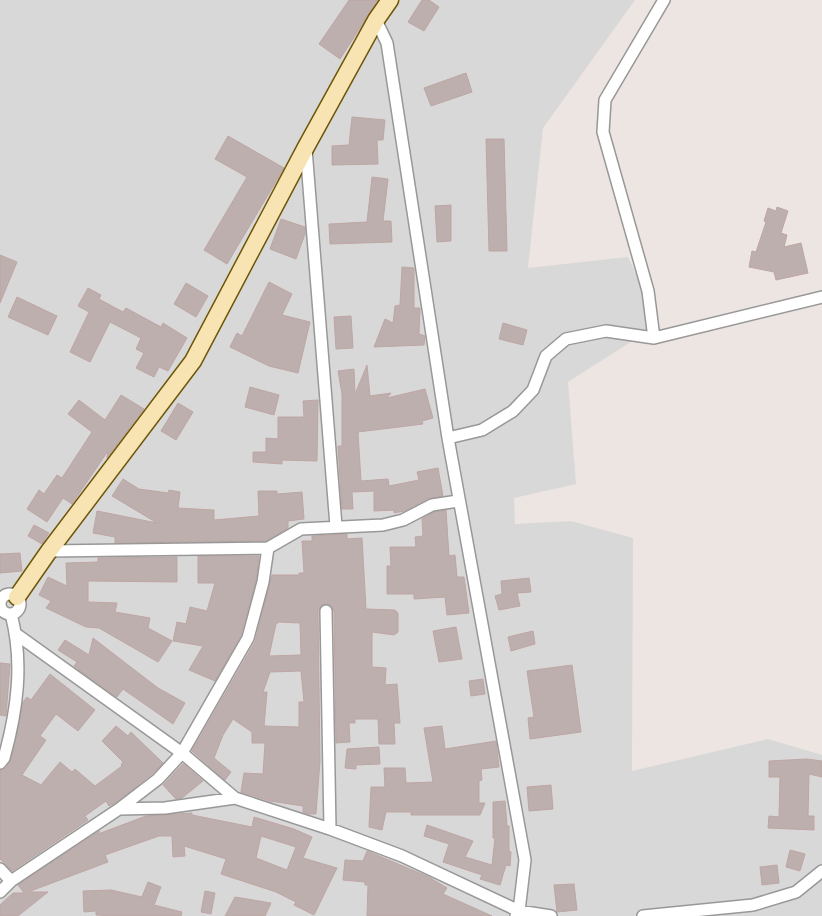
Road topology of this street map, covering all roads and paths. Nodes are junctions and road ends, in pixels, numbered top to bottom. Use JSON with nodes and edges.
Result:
{"nodes":[{"id":1,"x":390,"y":0,"type":"edge"},
{"id":2,"x":664,"y":0,"type":"edge"},
{"id":3,"x":376,"y":20,"type":"junction"},
{"id":4,"x":306,"y":147,"type":"junction"},
{"id":5,"x":822,"y":297,"type":"edge"},
{"id":6,"x":654,"y":338,"type":"junction"},
{"id":7,"x":448,"y":438,"type":"junction"},
{"id":8,"x":458,"y":501,"type":"junction"},
{"id":9,"x":336,"y":526,"type":"junction"},
{"id":10,"x":268,"y":548,"type":"junction"},
{"id":11,"x":49,"y":550,"type":"junction"},
{"id":12,"x":6,"y":599,"type":"edge"},
{"id":13,"x":326,"y":611,"type":"dead end"},
{"id":14,"x":5,"y":613,"type":"edge"},
{"id":15,"x":16,"y":634,"type":"junction"},
{"id":16,"x":182,"y":752,"type":"junction"},
{"id":17,"x":0,"y":763,"type":"edge"},
{"id":18,"x":234,"y":798,"type":"junction"},
{"id":19,"x":119,"y":809,"type":"junction"},
{"id":20,"x":330,"y":829,"type":"junction"},
{"id":21,"x":0,"y":870,"type":"edge"},
{"id":22,"x":822,"y":872,"type":"edge"},
{"id":23,"x":11,"y":881,"type":"junction"},
{"id":24,"x":0,"y":892,"type":"edge"},
{"id":25,"x":518,"y":913,"type":"edge"},
{"id":26,"x":551,"y":916,"type":"edge"},
{"id":27,"x":643,"y":916,"type":"edge"}],
"edges":[{"from":1,"to":3,"type":"street"},
{"from":2,"to":6,"type":"street"},
{"from":3,"to":4,"type":"street"},
{"from":3,"to":7,"type":"street"},
{"from":4,"to":9,"type":"street"},
{"from":4,"to":11,"type":"street"},
{"from":5,"to":6,"type":"street"},
{"from":6,"to":7,"type":"street"},
{"from":7,"to":8,"type":"street"},
{"from":8,"to":9,"type":"street"},
{"from":8,"to":25,"type":"street"},
{"from":9,"to":10,"type":"street"},
{"from":10,"to":11,"type":"street"},
{"from":10,"to":16,"type":"street"},
{"from":11,"to":12,"type":"street"},
{"from":12,"to":14,"type":"street"},
{"from":12,"to":14,"type":"street"},
{"from":13,"to":20,"type":"street"},
{"from":14,"to":15,"type":"street"},
{"from":15,"to":16,"type":"street"},
{"from":15,"to":17,"type":"street"},
{"from":16,"to":18,"type":"street"},
{"from":16,"to":19,"type":"street"},
{"from":18,"to":19,"type":"street"},
{"from":18,"to":20,"type":"street"},
{"from":19,"to":23,"type":"street"},
{"from":20,"to":25,"type":"street"},
{"from":21,"to":23,"type":"street"},
{"from":22,"to":27,"type":"street"},
{"from":23,"to":24,"type":"street"},
{"from":25,"to":26,"type":"street"}]}
